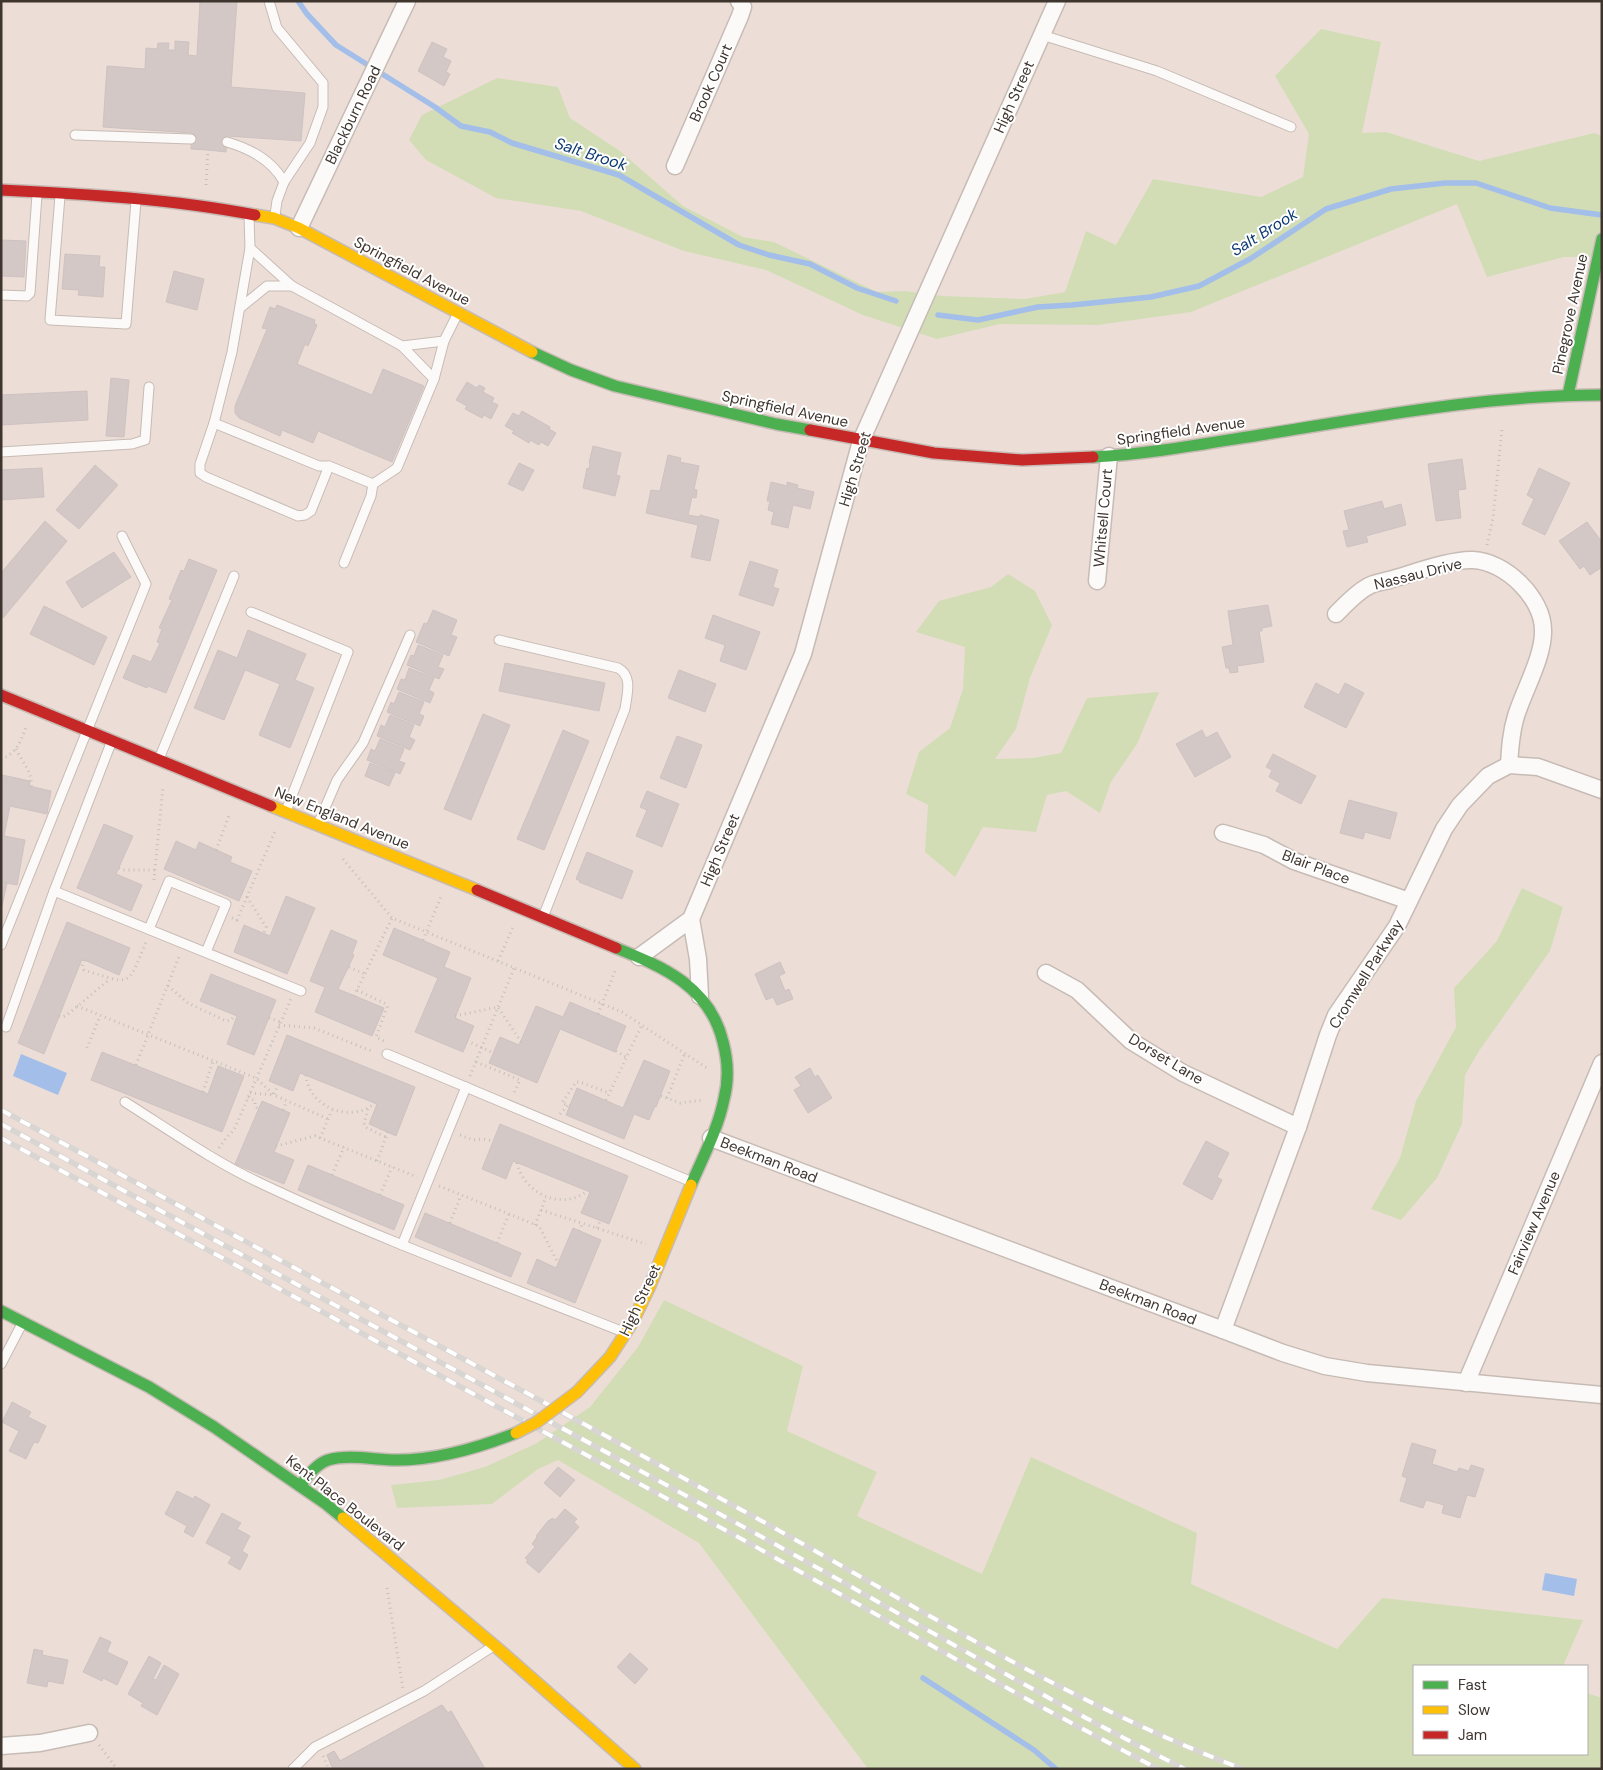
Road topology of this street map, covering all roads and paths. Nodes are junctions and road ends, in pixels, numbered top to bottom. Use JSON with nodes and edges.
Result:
{"nodes":[{"id":1,"x":269,"y":1,"type":"edge"},
{"id":2,"x":407,"y":1,"type":"edge"},
{"id":3,"x":738,"y":1,"type":"edge"},
{"id":4,"x":1057,"y":1,"type":"edge"},
{"id":5,"x":1042,"y":35,"type":"junction"},
{"id":6,"x":1291,"y":126,"type":"dead end"},
{"id":7,"x":74,"y":135,"type":"dead end"},
{"id":8,"x":191,"y":139,"type":"dead end"},
{"id":9,"x":227,"y":142,"type":"dead end"},
{"id":10,"x":208,"y":150,"type":"dead end"},
{"id":11,"x":675,"y":166,"type":"dead end"},
{"id":12,"x":207,"y":181,"type":"dead end"},
{"id":13,"x":284,"y":182,"type":"junction"},
{"id":14,"x":1,"y":190,"type":"edge"},
{"id":15,"x":38,"y":192,"type":"junction"},
{"id":16,"x":60,"y":192,"type":"junction"},
{"id":17,"x":137,"y":199,"type":"junction"},
{"id":18,"x":249,"y":213,"type":"junction"},
{"id":19,"x":274,"y":218,"type":"junction"},
{"id":20,"x":299,"y":228,"type":"junction"},
{"id":21,"x":1601,"y":244,"type":"edge"},
{"id":22,"x":250,"y":248,"type":"junction"},
{"id":23,"x":292,"y":286,"type":"junction"},
{"id":24,"x":1,"y":295,"type":"edge"},
{"id":25,"x":240,"y":308,"type":"junction"},
{"id":26,"x":459,"y":312,"type":"junction"},
{"id":27,"x":444,"y":341,"type":"junction"},
{"id":28,"x":402,"y":346,"type":"junction"},
{"id":29,"x":434,"y":379,"type":"junction"},
{"id":30,"x":149,"y":387,"type":"dead end"},
{"id":31,"x":1568,"y":395,"type":"junction"},
{"id":32,"x":1602,"y":395,"type":"edge"},
{"id":33,"x":214,"y":423,"type":"junction"},
{"id":34,"x":1502,"y":429,"type":"dead end"},
{"id":35,"x":861,"y":441,"type":"junction"},
{"id":36,"x":1,"y":452,"type":"edge"},
{"id":37,"x":1109,"y":456,"type":"junction"},
{"id":38,"x":330,"y":466,"type":"junction"},
{"id":39,"x":373,"y":484,"type":"junction"},
{"id":40,"x":122,"y":536,"type":"dead end"},
{"id":41,"x":344,"y":563,"type":"dead end"},
{"id":42,"x":1484,"y":563,"type":"junction"},
{"id":43,"x":234,"y":576,"type":"dead end"},
{"id":44,"x":1097,"y":581,"type":"dead end"},
{"id":45,"x":251,"y":612,"type":"dead end"},
{"id":46,"x":1336,"y":614,"type":"dead end"},
{"id":47,"x":410,"y":635,"type":"dead end"},
{"id":48,"x":499,"y":640,"type":"dead end"},
{"id":49,"x":1,"y":695,"type":"edge"},
{"id":50,"x":34,"y":708,"type":"junction"},
{"id":51,"x":89,"y":730,"type":"junction"},
{"id":52,"x":112,"y":740,"type":"junction"},
{"id":53,"x":16,"y":749,"type":"junction"},
{"id":54,"x":1,"y":759,"type":"edge"},
{"id":55,"x":159,"y":759,"type":"junction"},
{"id":56,"x":1509,"y":764,"type":"junction"},
{"id":57,"x":31,"y":786,"type":"dead end"},
{"id":58,"x":163,"y":786,"type":"dead end"},
{"id":59,"x":1602,"y":790,"type":"edge"},
{"id":60,"x":286,"y":811,"type":"junction"},
{"id":61,"x":230,"y":813,"type":"dead end"},
{"id":62,"x":318,"y":824,"type":"junction"},
{"id":63,"x":1223,"y":833,"type":"dead end"},
{"id":64,"x":216,"y":850,"type":"dead end"},
{"id":65,"x":343,"y":859,"type":"dead end"},
{"id":66,"x":119,"y":868,"type":"dead end"},
{"id":67,"x":155,"y":870,"type":"junction"},
{"id":68,"x":449,"y":878,"type":"junction"},
{"id":69,"x":166,"y":888,"type":"junction"},
{"id":70,"x":54,"y":891,"type":"junction"},
{"id":71,"x":247,"y":896,"type":"junction"},
{"id":72,"x":1409,"y":901,"type":"junction"},
{"id":73,"x":521,"y":908,"type":"junction"},
{"id":74,"x":222,"y":914,"type":"junction"},
{"id":75,"x":542,"y":917,"type":"junction"},
{"id":76,"x":392,"y":918,"type":"junction"},
{"id":77,"x":691,"y":919,"type":"junction"},
{"id":78,"x":149,"y":929,"type":"junction"},
{"id":79,"x":426,"y":932,"type":"junction"},
{"id":80,"x":264,"y":934,"type":"dead end"},
{"id":81,"x":423,"y":940,"type":"dead end"},
{"id":82,"x":185,"y":943,"type":"junction"},
{"id":83,"x":1,"y":945,"type":"edge"},
{"id":84,"x":206,"y":952,"type":"junction"},
{"id":85,"x":639,"y":957,"type":"junction"},
{"id":86,"x":84,"y":960,"type":"dead end"},
{"id":87,"x":498,"y":961,"type":"junction"},
{"id":88,"x":349,"y":967,"type":"dead end"},
{"id":89,"x":514,"y":968,"type":"junction"},
{"id":90,"x":615,"y":971,"type":"dead end"},
{"id":91,"x":669,"y":971,"type":"joint"},
{"id":92,"x":1046,"y":973,"type":"dead end"},
{"id":93,"x":365,"y":974,"type":"junction"},
{"id":94,"x":110,"y":978,"type":"junction"},
{"id":95,"x":168,"y":986,"type":"junction"},
{"id":96,"x":298,"y":990,"type":"joint"},
{"id":97,"x":356,"y":990,"type":"junction"},
{"id":98,"x":354,"y":996,"type":"dead end"},
{"id":99,"x":700,"y":996,"type":"junction"},
{"id":100,"x":602,"y":1004,"type":"junction"},
{"id":101,"x":77,"y":1006,"type":"junction"},
{"id":102,"x":498,"y":1008,"type":"junction"},
{"id":103,"x":598,"y":1014,"type":"dead end"},
{"id":104,"x":234,"y":1015,"type":"dead end"},
{"id":105,"x":59,"y":1016,"type":"dead end"},
{"id":106,"x":100,"y":1016,"type":"junction"},
{"id":107,"x":455,"y":1016,"type":"dead end"},
{"id":108,"x":269,"y":1018,"type":"dead end"},
{"id":109,"x":280,"y":1024,"type":"junction"},
{"id":110,"x":642,"y":1025,"type":"junction"},
{"id":111,"x":6,"y":1027,"type":"dead end"},
{"id":112,"x":148,"y":1035,"type":"junction"},
{"id":113,"x":467,"y":1042,"type":"dead end"},
{"id":114,"x":521,"y":1042,"type":"dead end"},
{"id":115,"x":86,"y":1048,"type":"dead end"},
{"id":116,"x":482,"y":1048,"type":"junction"},
{"id":117,"x":616,"y":1051,"type":"dead end"},
{"id":118,"x":494,"y":1053,"type":"dead end"},
{"id":119,"x":684,"y":1053,"type":"junction"},
{"id":120,"x":387,"y":1054,"type":"junction"},
{"id":121,"x":626,"y":1057,"type":"junction"},
{"id":122,"x":213,"y":1061,"type":"junction"},
{"id":123,"x":476,"y":1062,"type":"junction"},
{"id":124,"x":1602,"y":1063,"type":"edge"},
{"id":125,"x":136,"y":1065,"type":"dead end"},
{"id":126,"x":711,"y":1070,"type":"dead end"},
{"id":127,"x":306,"y":1075,"type":"dead end"},
{"id":128,"x":256,"y":1078,"type":"junction"},
{"id":129,"x":278,"y":1085,"type":"dead end"},
{"id":130,"x":466,"y":1087,"type":"junction"},
{"id":131,"x":203,"y":1092,"type":"dead end"},
{"id":132,"x":250,"y":1093,"type":"junction"},
{"id":133,"x":609,"y":1093,"type":"junction"},
{"id":134,"x":274,"y":1095,"type":"junction"},
{"id":135,"x":661,"y":1096,"type":"dead end"},
{"id":136,"x":248,"y":1097,"type":"junction"},
{"id":137,"x":667,"y":1098,"type":"junction"},
{"id":138,"x":606,"y":1100,"type":"dead end"},
{"id":139,"x":287,"y":1101,"type":"junction"},
{"id":140,"x":708,"y":1101,"type":"dead end"},
{"id":141,"x":125,"y":1102,"type":"dead end"},
{"id":142,"x":375,"y":1103,"type":"dead end"},
{"id":143,"x":510,"y":1105,"type":"junction"},
{"id":144,"x":570,"y":1106,"type":"dead end"},
{"id":145,"x":258,"y":1109,"type":"dead end"},
{"id":146,"x":368,"y":1109,"type":"junction"},
{"id":147,"x":283,"y":1110,"type":"dead end"},
{"id":148,"x":332,"y":1110,"type":"junction"},
{"id":149,"x":328,"y":1119,"type":"junction"},
{"id":150,"x":1298,"y":1127,"type":"junction"},
{"id":151,"x":448,"y":1130,"type":"junction"},
{"id":152,"x":320,"y":1138,"type":"dead end"},
{"id":153,"x":711,"y":1138,"type":"junction"},
{"id":154,"x":493,"y":1141,"type":"dead end"},
{"id":155,"x":344,"y":1147,"type":"dead end"},
{"id":156,"x":214,"y":1157,"type":"junction"},
{"id":157,"x":377,"y":1161,"type":"dead end"},
{"id":158,"x":517,"y":1163,"type":"dead end"},
{"id":159,"x":392,"y":1167,"type":"dead end"},
{"id":160,"x":332,"y":1175,"type":"dead end"},
{"id":161,"x":693,"y":1182,"type":"junction"},
{"id":162,"x":587,"y":1191,"type":"dead end"},
{"id":163,"x":380,"y":1195,"type":"dead end"},
{"id":164,"x":462,"y":1195,"type":"dead end"},
{"id":165,"x":546,"y":1197,"type":"junction"},
{"id":166,"x":541,"y":1210,"type":"junction"},
{"id":167,"x":509,"y":1214,"type":"dead end"},
{"id":168,"x":600,"y":1221,"type":"dead end"},
{"id":169,"x":450,"y":1223,"type":"dead end"},
{"id":170,"x":582,"y":1224,"type":"junction"},
{"id":171,"x":535,"y":1225,"type":"dead end"},
{"id":172,"x":597,"y":1228,"type":"junction"},
{"id":173,"x":579,"y":1231,"type":"dead end"},
{"id":174,"x":497,"y":1242,"type":"dead end"},
{"id":175,"x":402,"y":1245,"type":"junction"},
{"id":176,"x":651,"y":1246,"type":"dead end"},
{"id":177,"x":1,"y":1311,"type":"edge"},
{"id":178,"x":23,"y":1322,"type":"junction"},
{"id":179,"x":1223,"y":1330,"type":"junction"},
{"id":180,"x":626,"y":1333,"type":"junction"},
{"id":181,"x":1,"y":1364,"type":"edge"},
{"id":182,"x":1466,"y":1383,"type":"junction"},
{"id":183,"x":1602,"y":1395,"type":"edge"},
{"id":184,"x":300,"y":1486,"type":"junction"},
{"id":185,"x":388,"y":1588,"type":"dead end"},
{"id":186,"x":494,"y":1646,"type":"junction"},
{"id":187,"x":405,"y":1702,"type":"junction"},
{"id":188,"x":89,"y":1733,"type":"joint"},
{"id":189,"x":1,"y":1746,"type":"edge"},
{"id":190,"x":117,"y":1769,"type":"edge"},
{"id":191,"x":293,"y":1769,"type":"edge"},
{"id":192,"x":635,"y":1769,"type":"edge"}],
"edges":[{"from":1,"to":13,"type":"lane"},
{"from":2,"to":20,"type":"street","name":"Blackburn Road"},
{"from":3,"to":11,"type":"street","name":"Brook Court"},
{"from":4,"to":5,"type":"street","name":"High Street"},
{"from":5,"to":6,"type":"lane"},
{"from":5,"to":35,"type":"street","name":"High Street"},
{"from":7,"to":8,"type":"lane"},
{"from":9,"to":13,"type":"lane"},
{"from":10,"to":12,"type":"path"},
{"from":13,"to":19,"type":"lane"},
{"from":14,"to":15,"type":"street","name":"Springfield Avenue"},
{"from":15,"to":16,"type":"street","name":"Springfield Avenue"},
{"from":15,"to":24,"type":"lane"},
{"from":16,"to":17,"type":"street","name":"Springfield Avenue"},
{"from":16,"to":17,"type":"lane"},
{"from":17,"to":18,"type":"street","name":"Springfield Avenue"},
{"from":18,"to":19,"type":"street","name":"Springfield Avenue"},
{"from":18,"to":22,"type":"lane"},
{"from":19,"to":20,"type":"street","name":"Springfield Avenue"},
{"from":20,"to":26,"type":"street","name":"Springfield Avenue"},
{"from":21,"to":31,"type":"street","name":"Pinegrove Avenue"},
{"from":22,"to":23,"type":"lane"},
{"from":22,"to":25,"type":"lane"},
{"from":23,"to":25,"type":"lane"},
{"from":23,"to":28,"type":"lane"},
{"from":25,"to":33,"type":"lane"},
{"from":26,"to":27,"type":"lane"},
{"from":26,"to":35,"type":"street","name":"Springfield Avenue"},
{"from":27,"to":28,"type":"lane"},
{"from":27,"to":29,"type":"lane"},
{"from":28,"to":29,"type":"lane"},
{"from":29,"to":39,"type":"lane"},
{"from":30,"to":36,"type":"lane"},
{"from":31,"to":32,"type":"street","name":"Springfield Avenue"},
{"from":31,"to":37,"type":"street","name":"Springfield Avenue"},
{"from":33,"to":38,"type":"lane"},
{"from":33,"to":38,"type":"lane"},
{"from":34,"to":42,"type":"path"},
{"from":35,"to":37,"type":"street","name":"Springfield Avenue"},
{"from":35,"to":77,"type":"street","name":"High Street"},
{"from":37,"to":44,"type":"street","name":"Whitsell Court"},
{"from":38,"to":39,"type":"lane"},
{"from":39,"to":41,"type":"lane"},
{"from":40,"to":51,"type":"lane"},
{"from":42,"to":46,"type":"street","name":"Nassau Drive"},
{"from":42,"to":56,"type":"street","name":"Nassau Drive"},
{"from":43,"to":55,"type":"lane"},
{"from":45,"to":60,"type":"lane"},
{"from":47,"to":62,"type":"lane"},
{"from":48,"to":75,"type":"lane"},
{"from":49,"to":50,"type":"street","name":"New England Avenue"},
{"from":50,"to":51,"type":"street","name":"New England Avenue"},
{"from":50,"to":53,"type":"path"},
{"from":51,"to":52,"type":"street","name":"New England Avenue"},
{"from":51,"to":83,"type":"lane"},
{"from":52,"to":55,"type":"street","name":"New England Avenue"},
{"from":52,"to":70,"type":"lane"},
{"from":53,"to":54,"type":"path"},
{"from":53,"to":57,"type":"path"},
{"from":55,"to":60,"type":"street","name":"New England Avenue"},
{"from":56,"to":59,"type":"street"},
{"from":56,"to":72,"type":"street","name":"Cromwell Parkway"},
{"from":58,"to":67,"type":"path"},
{"from":60,"to":62,"type":"street","name":"New England Avenue"},
{"from":60,"to":71,"type":"path"},
{"from":61,"to":64,"type":"path"},
{"from":62,"to":68,"type":"street","name":"New England Avenue"},
{"from":63,"to":72,"type":"street","name":"Blair Place"},
{"from":65,"to":76,"type":"path"},
{"from":66,"to":67,"type":"path"},
{"from":67,"to":69,"type":"path"},
{"from":68,"to":73,"type":"street","name":"New England Avenue"},
{"from":68,"to":79,"type":"path"},
{"from":69,"to":74,"type":"lane"},
{"from":69,"to":78,"type":"lane"},
{"from":70,"to":78,"type":"lane"},
{"from":70,"to":111,"type":"lane"},
{"from":71,"to":74,"type":"path"},
{"from":71,"to":80,"type":"path"},
{"from":72,"to":150,"type":"street","name":"Cromwell Parkway"},
{"from":73,"to":75,"type":"street","name":"New England Avenue"},
{"from":73,"to":87,"type":"path"},
{"from":74,"to":84,"type":"lane"},
{"from":75,"to":85,"type":"street","name":"New England Avenue"},
{"from":76,"to":79,"type":"path"},
{"from":76,"to":93,"type":"path"},
{"from":77,"to":85,"type":"street"},
{"from":77,"to":99,"type":"street","name":"High Street"},
{"from":78,"to":82,"type":"lane"},
{"from":78,"to":94,"type":"path"},
{"from":79,"to":81,"type":"path"},
{"from":79,"to":87,"type":"path"},
{"from":82,"to":84,"type":"lane"},
{"from":82,"to":95,"type":"path"},
{"from":84,"to":96,"type":"lane"},
{"from":85,"to":91,"type":"street","name":"New England Avenue"},
{"from":86,"to":94,"type":"path"},
{"from":87,"to":89,"type":"path"},
{"from":88,"to":93,"type":"path"},
{"from":89,"to":100,"type":"path"},
{"from":89,"to":102,"type":"path"},
{"from":90,"to":100,"type":"path"},
{"from":91,"to":99,"type":"street","name":"High Street"},
{"from":92,"to":150,"type":"street","name":"Dorset Lane"},
{"from":93,"to":97,"type":"path"},
{"from":94,"to":101,"type":"path"},
{"from":95,"to":104,"type":"path"},
{"from":95,"to":112,"type":"path"},
{"from":96,"to":109,"type":"path"},
{"from":97,"to":98,"type":"path"},
{"from":97,"to":120,"type":"path"},
{"from":99,"to":153,"type":"street","name":"High Street"},
{"from":100,"to":103,"type":"path"},
{"from":100,"to":110,"type":"path"},
{"from":101,"to":105,"type":"path"},
{"from":101,"to":106,"type":"path"},
{"from":102,"to":107,"type":"path"},
{"from":102,"to":114,"type":"path"},
{"from":102,"to":116,"type":"path"},
{"from":106,"to":112,"type":"path"},
{"from":106,"to":115,"type":"path"},
{"from":108,"to":109,"type":"path"},
{"from":109,"to":120,"type":"path"},
{"from":109,"to":128,"type":"path"},
{"from":110,"to":119,"type":"path"},
{"from":110,"to":121,"type":"path"},
{"from":112,"to":122,"type":"path"},
{"from":112,"to":125,"type":"path"},
{"from":113,"to":116,"type":"path"},
{"from":116,"to":118,"type":"path"},
{"from":116,"to":123,"type":"path"},
{"from":117,"to":121,"type":"path"},
{"from":119,"to":126,"type":"path"},
{"from":119,"to":137,"type":"path"},
{"from":120,"to":130,"type":"lane"},
{"from":121,"to":133,"type":"path"},
{"from":122,"to":128,"type":"path"},
{"from":122,"to":131,"type":"path"},
{"from":123,"to":130,"type":"path"},
{"from":123,"to":143,"type":"path"},
{"from":124,"to":182,"type":"street","name":"Fairview Avenue"},
{"from":127,"to":148,"type":"path"},
{"from":128,"to":132,"type":"path"},
{"from":128,"to":134,"type":"path"},
{"from":129,"to":134,"type":"path"},
{"from":130,"to":143,"type":"lane"},
{"from":130,"to":151,"type":"lane"},
{"from":132,"to":134,"type":"path"},
{"from":132,"to":136,"type":"path"},
{"from":133,"to":138,"type":"path"},
{"from":133,"to":144,"type":"path"},
{"from":134,"to":139,"type":"path"},
{"from":135,"to":137,"type":"path"},
{"from":136,"to":145,"type":"path"},
{"from":136,"to":156,"type":"path"},
{"from":137,"to":140,"type":"path"},
{"from":139,"to":147,"type":"path"},
{"from":139,"to":149,"type":"path"},
{"from":141,"to":156,"type":"lane"},
{"from":142,"to":146,"type":"path"},
{"from":143,"to":161,"type":"lane"},
{"from":146,"to":148,"type":"path"},
{"from":146,"to":157,"type":"path"},
{"from":148,"to":149,"type":"path"},
{"from":149,"to":152,"type":"path"},
{"from":150,"to":179,"type":"street","name":"Cromwell Parkway"},
{"from":151,"to":154,"type":"path"},
{"from":151,"to":175,"type":"lane"},
{"from":153,"to":161,"type":"street","name":"High Street"},
{"from":153,"to":179,"type":"street","name":"Beekman Road"},
{"from":155,"to":160,"type":"path"},
{"from":156,"to":175,"type":"lane"},
{"from":158,"to":165,"type":"path"},
{"from":159,"to":163,"type":"path"},
{"from":161,"to":180,"type":"street","name":"High Street"},
{"from":162,"to":165,"type":"path"},
{"from":164,"to":169,"type":"path"},
{"from":165,"to":166,"type":"path"},
{"from":166,"to":170,"type":"path"},
{"from":166,"to":171,"type":"path"},
{"from":167,"to":174,"type":"path"},
{"from":168,"to":172,"type":"path"},
{"from":170,"to":172,"type":"path"},
{"from":170,"to":173,"type":"path"},
{"from":172,"to":176,"type":"path"},
{"from":175,"to":180,"type":"lane"},
{"from":177,"to":178,"type":"street","name":"Kent Place Boulevard"},
{"from":178,"to":181,"type":"lane"},
{"from":178,"to":184,"type":"street","name":"Kent Place Boulevard"},
{"from":179,"to":182,"type":"street","name":"Beekman Road"},
{"from":180,"to":184,"type":"street","name":"High Street","bridge":true},
{"from":182,"to":183,"type":"street","name":"Beekman Road"},
{"from":184,"to":186,"type":"street","name":"Kent Place Boulevard"},
{"from":185,"to":187,"type":"path"},
{"from":186,"to":187,"type":"lane"},
{"from":186,"to":192,"type":"street","name":"Kent Place Boulevard"},
{"from":187,"to":191,"type":"lane"},
{"from":188,"to":189,"type":"street"},
{"from":188,"to":190,"type":"path"}]}
